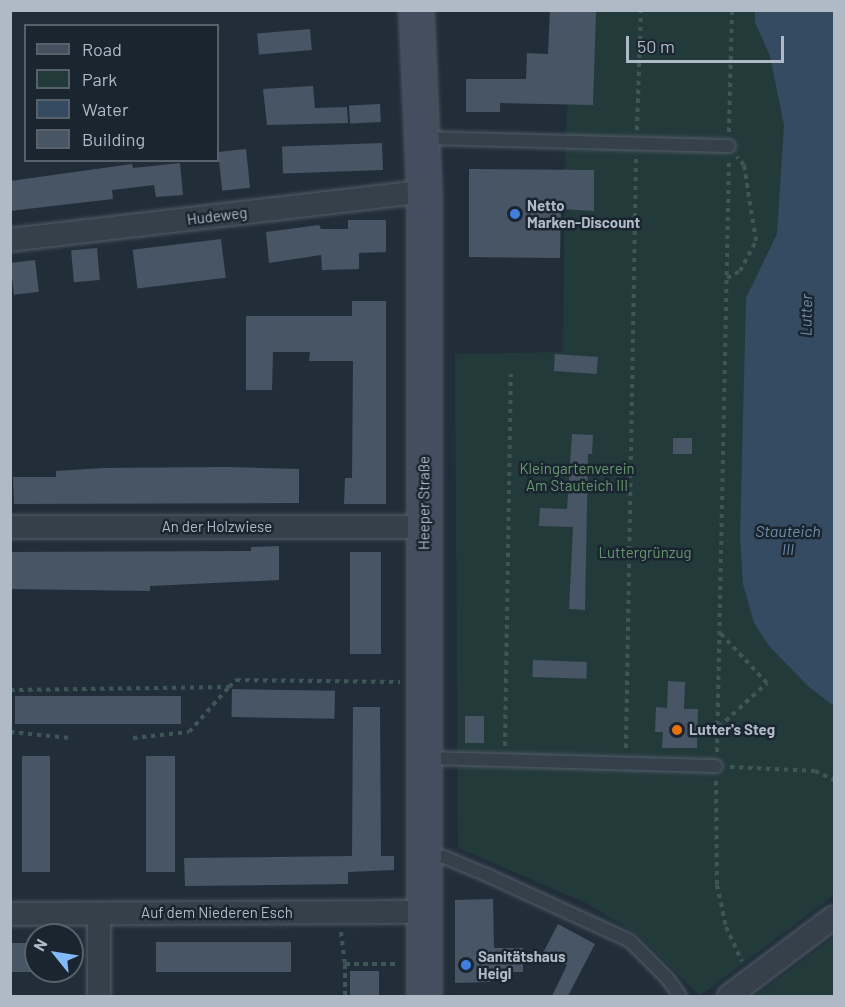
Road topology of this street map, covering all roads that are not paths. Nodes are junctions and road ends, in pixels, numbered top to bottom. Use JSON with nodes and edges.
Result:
{"nodes":[{"id":1,"x":416,"y":10,"type":"edge"},
{"id":2,"x":423,"y":138,"type":"junction"},
{"id":3,"x":729,"y":146,"type":"road end"},
{"id":4,"x":424,"y":191,"type":"junction"},
{"id":5,"x":10,"y":240,"type":"edge"},
{"id":6,"x":10,"y":527,"type":"edge"},
{"id":7,"x":424,"y":527,"type":"junction"},
{"id":8,"x":423,"y":758,"type":"junction"},
{"id":9,"x":716,"y":766,"type":"road end"},
{"id":10,"x":423,"y":854,"type":"junction"},
{"id":11,"x":423,"y":912,"type":"junction"},
{"id":12,"x":10,"y":914,"type":"edge"},
{"id":13,"x":99,"y":914,"type":"junction"},
{"id":14,"x":834,"y":917,"type":"edge"},
{"id":15,"x":99,"y":996,"type":"edge"},
{"id":16,"x":424,"y":996,"type":"edge"},
{"id":17,"x":680,"y":996,"type":"edge"},
{"id":18,"x":729,"y":996,"type":"edge"}],
"edges":[{"from":1,"to":2,"type":"main road","name":"Heeper Straße"},
{"from":2,"to":3,"type":"lane"},
{"from":2,"to":4,"type":"main road","name":"Heeper Straße"},
{"from":4,"to":5,"type":"street","name":"Hudeweg"},
{"from":4,"to":7,"type":"main road","name":"Heeper Straße"},
{"from":6,"to":7,"type":"street","name":"An der Holzwiese"},
{"from":7,"to":8,"type":"main road","name":"Heeper Straße"},
{"from":8,"to":9,"type":"lane"},
{"from":8,"to":10,"type":"main road","name":"Heeper Straße"},
{"from":10,"to":11,"type":"main road","name":"Heeper Straße"},
{"from":10,"to":17,"type":"lane"},
{"from":11,"to":13,"type":"street","name":"Auf dem Niederen Esch"},
{"from":11,"to":16,"type":"main road","name":"Heeper Straße"},
{"from":12,"to":13,"type":"street","name":"Auf dem Niederen Esch"},
{"from":13,"to":15,"type":"street"},
{"from":14,"to":18,"type":"street"}]}
